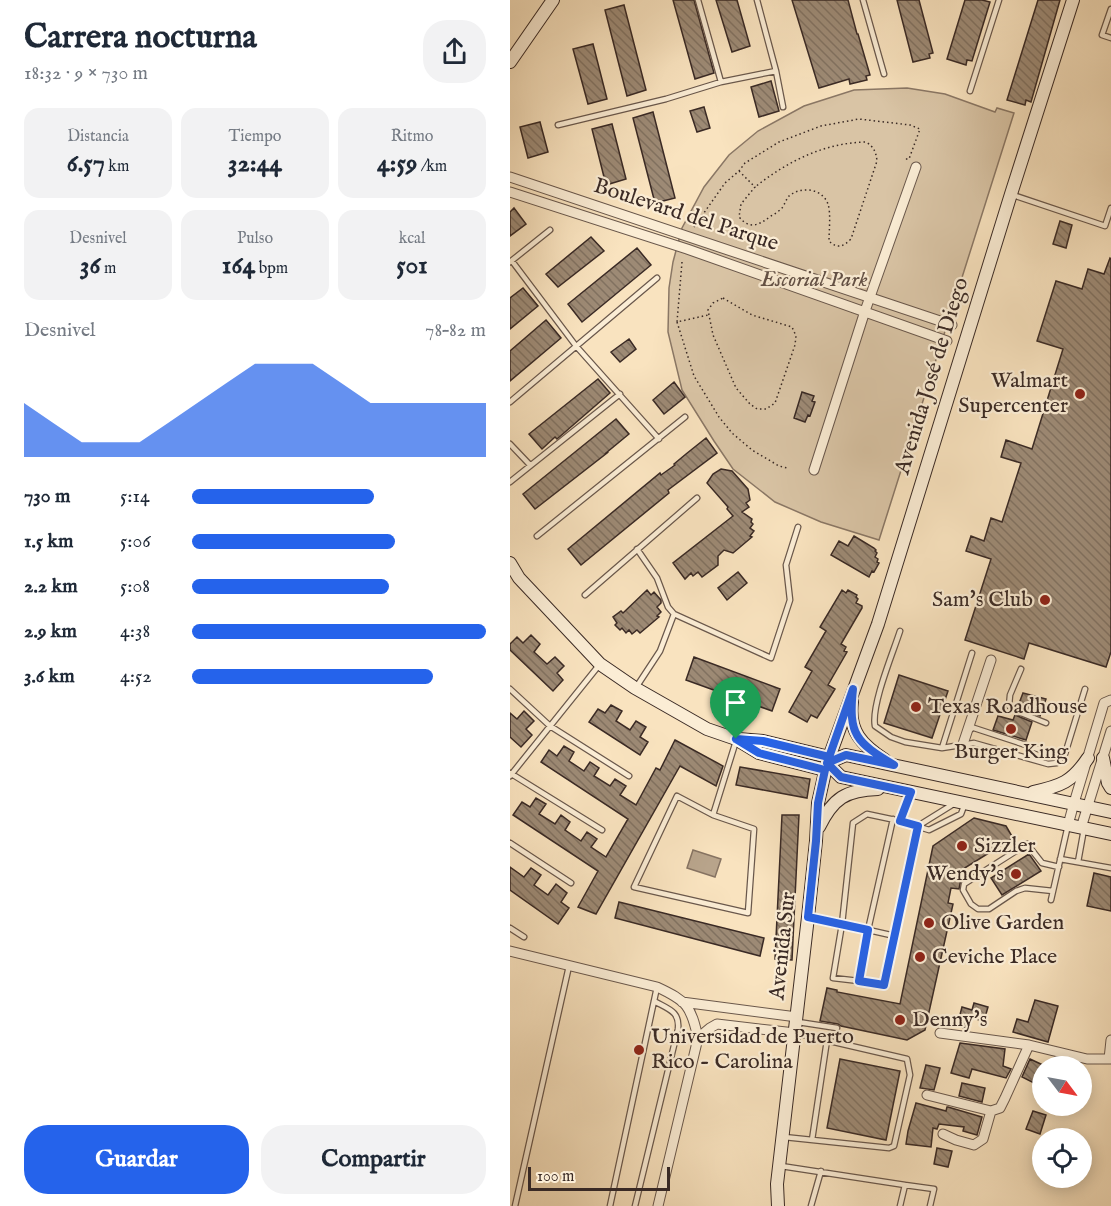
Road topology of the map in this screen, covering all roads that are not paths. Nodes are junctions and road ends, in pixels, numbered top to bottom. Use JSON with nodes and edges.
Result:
{"nodes":[{"id":1,"x":553,"y":0,"type":"edge"},
{"id":2,"x":698,"y":0,"type":"edge"},
{"id":3,"x":757,"y":0,"type":"edge"},
{"id":4,"x":863,"y":0,"type":"edge"},
{"id":5,"x":999,"y":0,"type":"edge"},
{"id":6,"x":1073,"y":0,"type":"edge"},
{"id":7,"x":1111,"y":9,"type":"edge"},
{"id":8,"x":1111,"y":38,"type":"edge"},
{"id":9,"x":510,"y":63,"type":"edge"},
{"id":10,"x":776,"y":71,"type":"junction"},
{"id":11,"x":884,"y":74,"type":"dead end"},
{"id":12,"x":721,"y":82,"type":"junction"},
{"id":13,"x":970,"y":91,"type":"dead end"},
{"id":14,"x":783,"y":107,"type":"dead end"},
{"id":15,"x":558,"y":125,"type":"dead end"},
{"id":16,"x":916,"y":167,"type":"dead end"},
{"id":17,"x":510,"y":177,"type":"edge"},
{"id":18,"x":510,"y":192,"type":"edge"},
{"id":19,"x":1011,"y":194,"type":"junction"},
{"id":20,"x":1111,"y":208,"type":"edge"},
{"id":21,"x":550,"y":230,"type":"dead end"},
{"id":22,"x":511,"y":262,"type":"edge"},
{"id":23,"x":657,"y":278,"type":"dead end"},
{"id":24,"x":870,"y":296,"type":"junction"},
{"id":25,"x":865,"y":311,"type":"junction"},
{"id":26,"x":952,"y":325,"type":"dead end"},
{"id":27,"x":947,"y":341,"type":"dead end"},
{"id":28,"x":576,"y":346,"type":"junction"},
{"id":29,"x":620,"y":394,"type":"junction"},
{"id":30,"x":510,"y":402,"type":"edge"},
{"id":31,"x":685,"y":417,"type":"dead end"},
{"id":32,"x":659,"y":439,"type":"junction"},
{"id":33,"x":510,"y":444,"type":"edge"},
{"id":34,"x":530,"y":465,"type":"junction"},
{"id":35,"x":814,"y":470,"type":"dead end"},
{"id":36,"x":510,"y":482,"type":"edge"},
{"id":37,"x":697,"y":498,"type":"dead end"},
{"id":38,"x":798,"y":527,"type":"dead end"},
{"id":39,"x":537,"y":536,"type":"dead end"},
{"id":40,"x":637,"y":549,"type":"junction"},
{"id":41,"x":510,"y":563,"type":"edge"},
{"id":42,"x":585,"y":595,"type":"dead end"},
{"id":43,"x":674,"y":614,"type":"junction"},
{"id":44,"x":900,"y":631,"type":"dead end"},
{"id":45,"x":972,"y":654,"type":"dead end"},
{"id":46,"x":991,"y":660,"type":"dead end"},
{"id":47,"x":600,"y":664,"type":"junction"},
{"id":48,"x":1021,"y":669,"type":"dead end"},
{"id":49,"x":635,"y":688,"type":"junction"},
{"id":50,"x":510,"y":689,"type":"edge"},
{"id":51,"x":853,"y":689,"type":"junction"},
{"id":52,"x":1084,"y":689,"type":"dead end"},
{"id":53,"x":1111,"y":700,"type":"edge"},
{"id":54,"x":1046,"y":723,"type":"dead end"},
{"id":55,"x":550,"y":726,"type":"junction"},
{"id":56,"x":1111,"y":731,"type":"edge"},
{"id":57,"x":736,"y":739,"type":"junction"},
{"id":58,"x":965,"y":744,"type":"junction"},
{"id":59,"x":942,"y":748,"type":"junction"},
{"id":60,"x":1038,"y":749,"type":"dead end"},
{"id":61,"x":1088,"y":758,"type":"junction"},
{"id":62,"x":1103,"y":758,"type":"junction"},
{"id":63,"x":827,"y":763,"type":"junction"},
{"id":64,"x":894,"y":765,"type":"junction"},
{"id":65,"x":510,"y":774,"type":"edge"},
{"id":66,"x":629,"y":776,"type":"dead end"},
{"id":67,"x":1111,"y":788,"type":"edge"},
{"id":68,"x":898,"y":789,"type":"junction"},
{"id":69,"x":911,"y":792,"type":"junction"},
{"id":70,"x":1028,"y":793,"type":"junction"},
{"id":71,"x":961,"y":802,"type":"junction"},
{"id":72,"x":1074,"y":803,"type":"junction"},
{"id":73,"x":1088,"y":806,"type":"junction"},
{"id":74,"x":1111,"y":812,"type":"edge"},
{"id":75,"x":713,"y":815,"type":"junction"},
{"id":76,"x":893,"y":819,"type":"junction"},
{"id":77,"x":900,"y":821,"type":"junction"},
{"id":78,"x":1068,"y":825,"type":"junction"},
{"id":79,"x":918,"y":826,"type":"junction"},
{"id":80,"x":1083,"y":828,"type":"junction"},
{"id":81,"x":602,"y":830,"type":"dead end"},
{"id":82,"x":816,"y":833,"type":"junction"},
{"id":83,"x":1111,"y":834,"type":"edge"},
{"id":84,"x":510,"y":843,"type":"edge"},
{"id":85,"x":1060,"y":859,"type":"junction"},
{"id":86,"x":1078,"y":862,"type":"junction"},
{"id":87,"x":1059,"y":867,"type":"junction"},
{"id":88,"x":1111,"y":868,"type":"edge"},
{"id":89,"x":571,"y":884,"type":"dead end"},
{"id":90,"x":1053,"y":891,"type":"junction"},
{"id":91,"x":1051,"y":900,"type":"dead end"},
{"id":92,"x":808,"y":917,"type":"junction"},
{"id":93,"x":842,"y":924,"type":"junction"},
{"id":94,"x":510,"y":928,"type":"edge"},
{"id":95,"x":868,"y":930,"type":"junction"},
{"id":96,"x":895,"y":936,"type":"junction"},
{"id":97,"x":524,"y":937,"type":"dead end"},
{"id":98,"x":510,"y":951,"type":"edge"},
{"id":99,"x":569,"y":966,"type":"junction"},
{"id":100,"x":859,"y":981,"type":"junction"},
{"id":101,"x":657,"y":987,"type":"junction"},
{"id":102,"x":654,"y":1001,"type":"junction"},
{"id":103,"x":682,"y":1002,"type":"junction"},
{"id":104,"x":755,"y":1011,"type":"junction"},
{"id":105,"x":796,"y":1024,"type":"junction"},
{"id":106,"x":752,"y":1028,"type":"junction"},
{"id":107,"x":837,"y":1028,"type":"dead end"},
{"id":108,"x":940,"y":1033,"type":"dead end"},
{"id":109,"x":698,"y":1038,"type":"junction"},
{"id":110,"x":827,"y":1040,"type":"junction"},
{"id":111,"x":1111,"y":1040,"type":"edge"},
{"id":112,"x":1029,"y":1045,"type":"junction"},
{"id":113,"x":1110,"y":1059,"type":"edge"},
{"id":114,"x":927,"y":1095,"type":"dead end"},
{"id":115,"x":992,"y":1110,"type":"junction"},
{"id":116,"x":943,"y":1134,"type":"dead end"},
{"id":117,"x":782,"y":1137,"type":"junction"},
{"id":118,"x":812,"y":1140,"type":"junction"},
{"id":119,"x":779,"y":1166,"type":"junction"},
{"id":120,"x":821,"y":1171,"type":"junction"},
{"id":121,"x":905,"y":1185,"type":"junction"},
{"id":122,"x":515,"y":1206,"type":"edge"},
{"id":123,"x":610,"y":1206,"type":"edge"},
{"id":124,"x":635,"y":1206,"type":"edge"},
{"id":125,"x":658,"y":1206,"type":"edge"},
{"id":126,"x":778,"y":1206,"type":"edge"},
{"id":127,"x":812,"y":1206,"type":"edge"},
{"id":128,"x":900,"y":1206,"type":"edge"},
{"id":129,"x":930,"y":1206,"type":"edge"}],
"edges":[{"from":1,"to":9,"type":"street"},
{"from":2,"to":12,"type":"lane"},
{"from":3,"to":10,"type":"lane"},
{"from":4,"to":11,"type":"lane"},
{"from":5,"to":13,"type":"lane"},
{"from":6,"to":19,"type":"street","name":"Avenida José de Diego"},
{"from":7,"to":8,"type":"lane"},
{"from":10,"to":12,"type":"lane"},
{"from":10,"to":14,"type":"lane"},
{"from":12,"to":15,"type":"lane"},
{"from":16,"to":24,"type":"street"},
{"from":17,"to":24,"type":"street","name":"Boulevard del Parque"},
{"from":18,"to":25,"type":"street","name":"Boulevard del Parque"},
{"from":19,"to":20,"type":"lane"},
{"from":19,"to":51,"type":"street","name":"Avenida José de Diego"},
{"from":21,"to":22,"type":"lane"},
{"from":22,"to":28,"type":"lane"},
{"from":23,"to":28,"type":"lane"},
{"from":24,"to":25,"type":"street"},
{"from":24,"to":26,"type":"street","name":"Boulevard del Parque"},
{"from":25,"to":27,"type":"street","name":"Boulevard del Parque"},
{"from":25,"to":35,"type":"street"},
{"from":28,"to":29,"type":"lane"},
{"from":28,"to":30,"type":"lane"},
{"from":29,"to":32,"type":"lane"},
{"from":29,"to":34,"type":"lane"},
{"from":31,"to":32,"type":"lane"},
{"from":32,"to":39,"type":"lane"},
{"from":33,"to":34,"type":"lane"},
{"from":34,"to":36,"type":"lane"},
{"from":37,"to":40,"type":"lane"},
{"from":38,"to":43,"type":"lane"},
{"from":40,"to":42,"type":"lane"},
{"from":40,"to":43,"type":"lane"},
{"from":41,"to":47,"type":"street"},
{"from":43,"to":49,"type":"lane"},
{"from":44,"to":59,"type":"lane"},
{"from":45,"to":59,"type":"lane"},
{"from":46,"to":58,"type":"street"},
{"from":47,"to":49,"type":"street"},
{"from":47,"to":55,"type":"lane"},
{"from":48,"to":54,"type":"lane"},
{"from":49,"to":57,"type":"street"},
{"from":50,"to":55,"type":"lane"},
{"from":51,"to":63,"type":"street","name":"Avenida José de Diego"},
{"from":51,"to":64,"type":"street"},
{"from":52,"to":58,"type":"lane"},
{"from":53,"to":61,"type":"street"},
{"from":55,"to":65,"type":"lane"},
{"from":55,"to":66,"type":"lane"},
{"from":56,"to":62,"type":"street"},
{"from":57,"to":63,"type":"street"},
{"from":57,"to":75,"type":"lane"},
{"from":58,"to":59,"type":"lane"},
{"from":58,"to":60,"type":"lane"},
{"from":61,"to":70,"type":"street"},
{"from":61,"to":72,"type":"street"},
{"from":62,"to":67,"type":"street"},
{"from":62,"to":73,"type":"street"},
{"from":63,"to":64,"type":"street"},
{"from":63,"to":68,"type":"street"},
{"from":63,"to":82,"type":"street","name":"Avenida Sur"},
{"from":64,"to":70,"type":"street"},
{"from":65,"to":81,"type":"lane"},
{"from":68,"to":69,"type":"street"},
{"from":68,"to":82,"type":"street"},
{"from":69,"to":71,"type":"street"},
{"from":69,"to":77,"type":"lane"},
{"from":70,"to":72,"type":"street"},
{"from":71,"to":78,"type":"street"},
{"from":71,"to":79,"type":"lane"},
{"from":71,"to":79,"type":"lane"},
{"from":72,"to":73,"type":"street"},
{"from":72,"to":78,"type":"street"},
{"from":73,"to":74,"type":"street"},
{"from":73,"to":80,"type":"street"},
{"from":75,"to":75,"type":"lane"},
{"from":76,"to":77,"type":"lane"},
{"from":76,"to":93,"type":"lane"},
{"from":76,"to":95,"type":"lane"},
{"from":77,"to":79,"type":"lane"},
{"from":78,"to":80,"type":"street"},
{"from":78,"to":85,"type":"lane"},
{"from":79,"to":96,"type":"lane"},
{"from":80,"to":83,"type":"street"},
{"from":80,"to":86,"type":"lane"},
{"from":82,"to":92,"type":"street","name":"Avenida Sur"},
{"from":84,"to":89,"type":"lane"},
{"from":85,"to":86,"type":"lane"},
{"from":85,"to":87,"type":"lane"},
{"from":86,"to":88,"type":"lane"},
{"from":87,"to":90,"type":"lane"},
{"from":87,"to":90,"type":"lane"},
{"from":90,"to":91,"type":"lane"},
{"from":92,"to":93,"type":"lane"},
{"from":92,"to":105,"type":"street","name":"Avenida Sur"},
{"from":93,"to":95,"type":"lane"},
{"from":93,"to":100,"type":"lane"},
{"from":94,"to":97,"type":"lane"},
{"from":95,"to":96,"type":"lane"},
{"from":95,"to":100,"type":"lane"},
{"from":96,"to":100,"type":"lane"},
{"from":98,"to":99,"type":"street"},
{"from":99,"to":101,"type":"street"},
{"from":99,"to":122,"type":"lane"},
{"from":101,"to":102,"type":"lane"},
{"from":101,"to":103,"type":"street"},
{"from":102,"to":123,"type":"lane"},
{"from":102,"to":124,"type":"lane"},
{"from":103,"to":104,"type":"street"},
{"from":103,"to":109,"type":"street"},
{"from":104,"to":105,"type":"street"},
{"from":104,"to":106,"type":"street"},
{"from":105,"to":106,"type":"street"},
{"from":105,"to":107,"type":"lane"},
{"from":105,"to":110,"type":"lane"},
{"from":105,"to":117,"type":"street","name":"Avenida Sur"},
{"from":106,"to":109,"type":"street"},
{"from":108,"to":112,"type":"street"},
{"from":109,"to":125,"type":"street"},
{"from":110,"to":118,"type":"lane"},
{"from":110,"to":118,"type":"lane"},
{"from":111,"to":113,"type":"street"},
{"from":112,"to":113,"type":"street"},
{"from":112,"to":115,"type":"street"},
{"from":114,"to":115,"type":"street"},
{"from":115,"to":116,"type":"street"},
{"from":117,"to":118,"type":"lane"},
{"from":117,"to":119,"type":"street","name":"Avenida Sur"},
{"from":119,"to":120,"type":"lane"},
{"from":119,"to":126,"type":"street","name":"Avenida Sur"},
{"from":120,"to":121,"type":"lane"},
{"from":120,"to":127,"type":"lane"},
{"from":121,"to":128,"type":"lane"},
{"from":121,"to":129,"type":"lane"}]}
